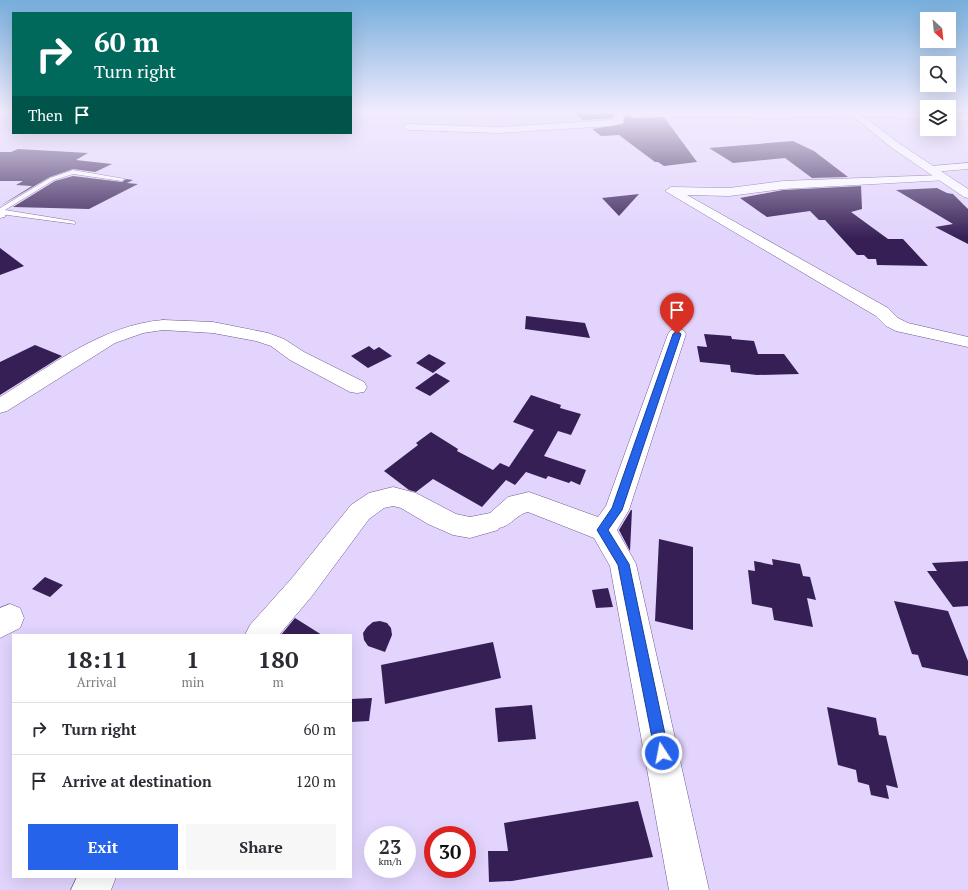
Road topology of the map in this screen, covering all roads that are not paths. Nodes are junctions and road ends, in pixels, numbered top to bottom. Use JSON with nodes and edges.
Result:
{"nodes":[{"id":1,"x":909,"y":155,"type":"edge"},
{"id":2,"x":968,"y":166,"type":"edge"},
{"id":3,"x":932,"y":169,"type":"junction"},
{"id":4,"x":943,"y":178,"type":"junction"},
{"id":5,"x":122,"y":179,"type":"dead end"},
{"id":6,"x":968,"y":194,"type":"edge"},
{"id":7,"x":0,"y":212,"type":"edge"},
{"id":8,"x":73,"y":223,"type":"dead end"},
{"id":9,"x":677,"y":334,"type":"dead end"},
{"id":10,"x":968,"y":342,"type":"edge"},
{"id":11,"x":357,"y":387,"type":"dead end"},
{"id":12,"x":0,"y":406,"type":"edge"},
{"id":13,"x":603,"y":530,"type":"junction"},
{"id":14,"x":261,"y":634,"type":"edge"},
{"id":15,"x":97,"y":878,"type":"edge"},
{"id":16,"x":91,"y":890,"type":"edge"},
{"id":17,"x":689,"y":890,"type":"edge"}],
"edges":[{"from":1,"to":3,"type":"street"},
{"from":2,"to":3,"type":"street"},
{"from":3,"to":4,"type":"street"},
{"from":4,"to":6,"type":"street"},
{"from":4,"to":10,"type":"street"},
{"from":5,"to":7,"type":"lane"},
{"from":7,"to":8,"type":"lane"},
{"from":9,"to":13,"type":"street"},
{"from":11,"to":12,"type":"street"},
{"from":13,"to":14,"type":"street"},
{"from":13,"to":17,"type":"street"},
{"from":15,"to":16,"type":"street"}]}
